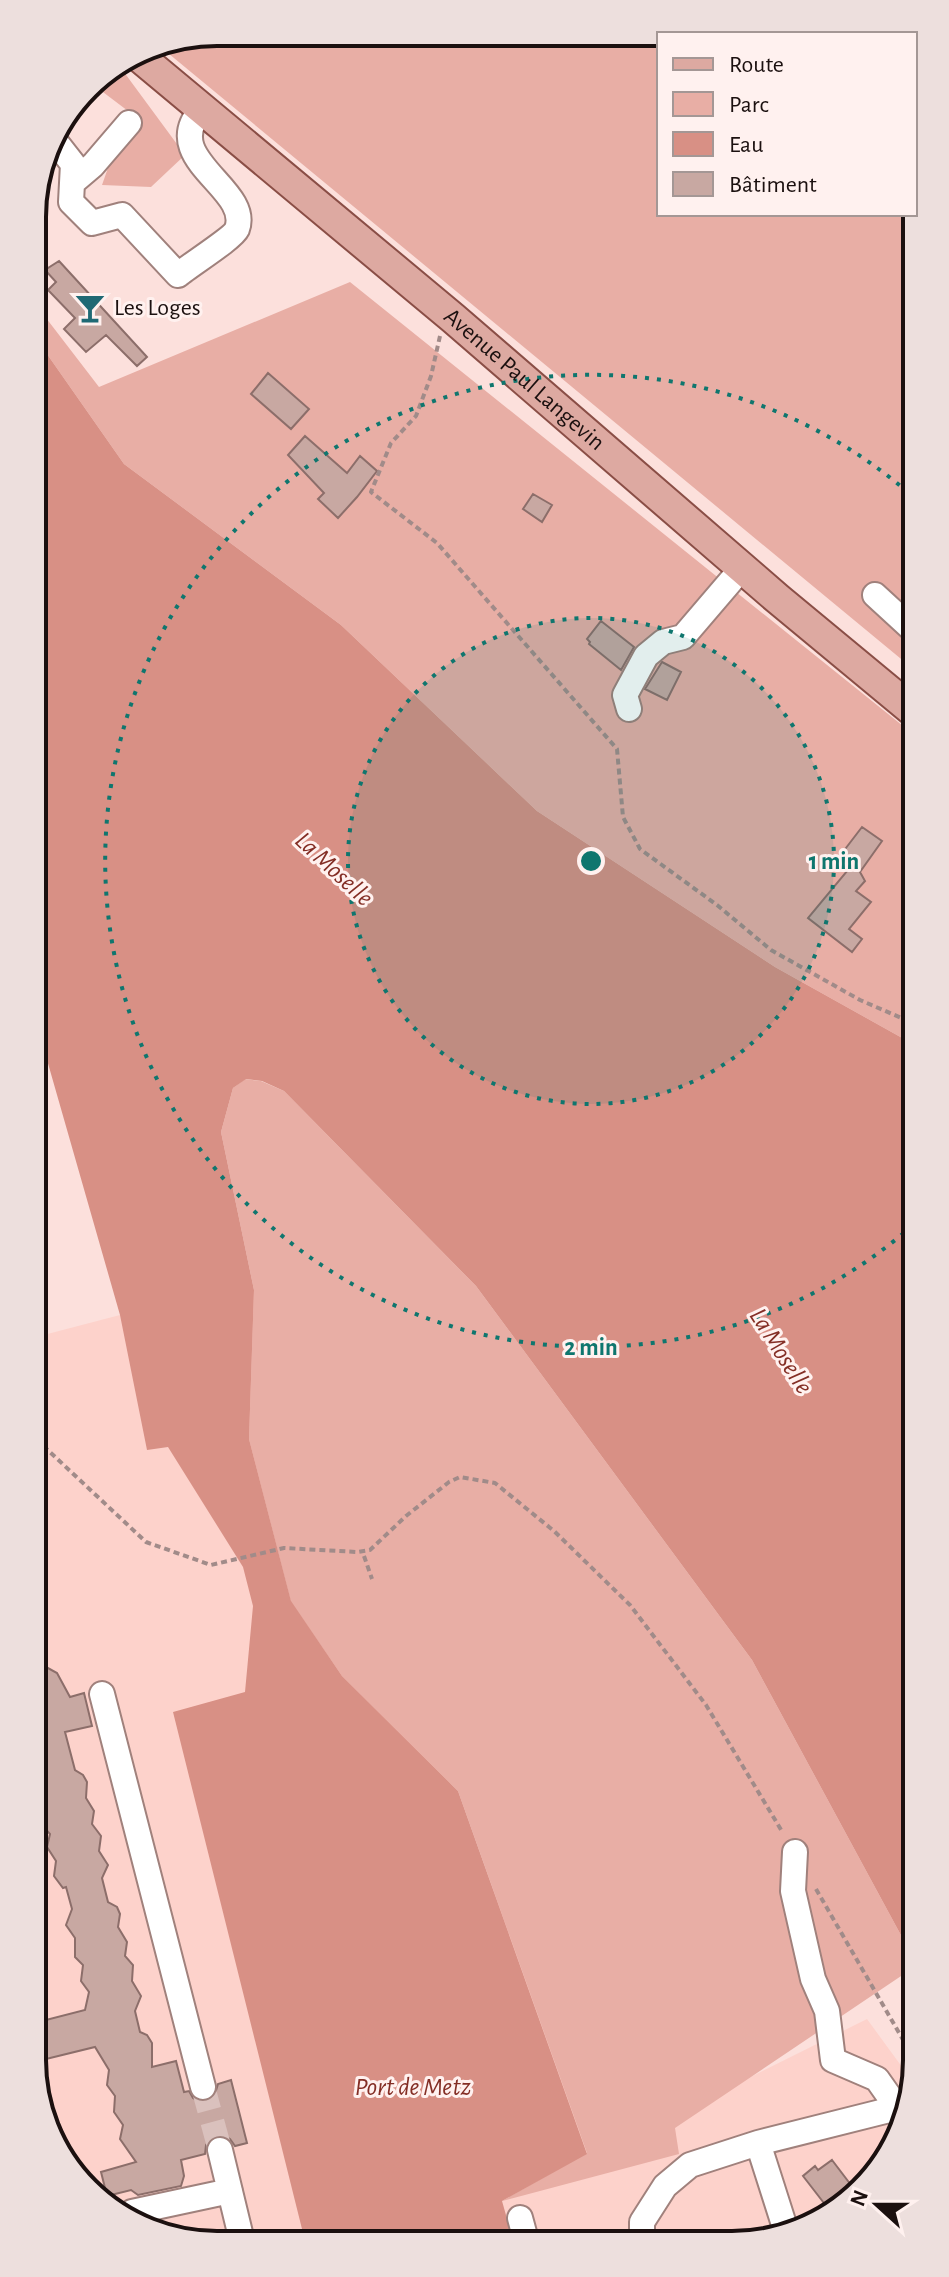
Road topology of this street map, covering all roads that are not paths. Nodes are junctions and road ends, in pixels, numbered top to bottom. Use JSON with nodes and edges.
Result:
{"nodes":[{"id":1,"x":146,"y":62,"type":"edge"},
{"id":2,"x":202,"y":109,"type":"junction"},
{"id":3,"x":129,"y":123,"type":"dead end"},
{"id":4,"x":61,"y":148,"type":"edge"},
{"id":5,"x":73,"y":182,"type":"junction"},
{"id":6,"x":742,"y":568,"type":"junction"},
{"id":7,"x":875,"y":595,"type":"dead end"},
{"id":8,"x":903,"y":621,"type":"edge"},
{"id":9,"x":903,"y":702,"type":"edge"},
{"id":10,"x":629,"y":709,"type":"dead end"},
{"id":11,"x":102,"y":1694,"type":"dead end"},
{"id":12,"x":795,"y":1852,"type":"road end"},
{"id":13,"x":203,"y":2087,"type":"tunnel mouth"},
{"id":14,"x":896,"y":2107,"type":"edge"},
{"id":15,"x":894,"y":2112,"type":"edge"},
{"id":16,"x":758,"y":2143,"type":"junction"},
{"id":17,"x":220,"y":2150,"type":"tunnel mouth"},
{"id":18,"x":230,"y":2191,"type":"junction"},
{"id":19,"x":138,"y":2211,"type":"edge"},
{"id":20,"x":783,"y":2223,"type":"edge"},
{"id":21,"x":240,"y":2231,"type":"edge"},
{"id":22,"x":642,"y":2231,"type":"edge"}],
"edges":[{"from":1,"to":2,"type":"main road","name":"Avenue Paul Langevin"},
{"from":2,"to":5,"type":"street"},
{"from":2,"to":6,"type":"main road","name":"Avenue Paul Langevin"},
{"from":3,"to":5,"type":"street"},
{"from":4,"to":5,"type":"street"},
{"from":6,"to":9,"type":"main road","name":"Avenue Paul Langevin"},
{"from":6,"to":10,"type":"street"},
{"from":7,"to":8,"type":"street"},
{"from":11,"to":13,"type":"street"},
{"from":12,"to":14,"type":"street"},
{"from":15,"to":16,"type":"street"},
{"from":16,"to":20,"type":"street"},
{"from":16,"to":22,"type":"street"},
{"from":17,"to":18,"type":"street"},
{"from":18,"to":19,"type":"street"},
{"from":18,"to":21,"type":"street"}]}
